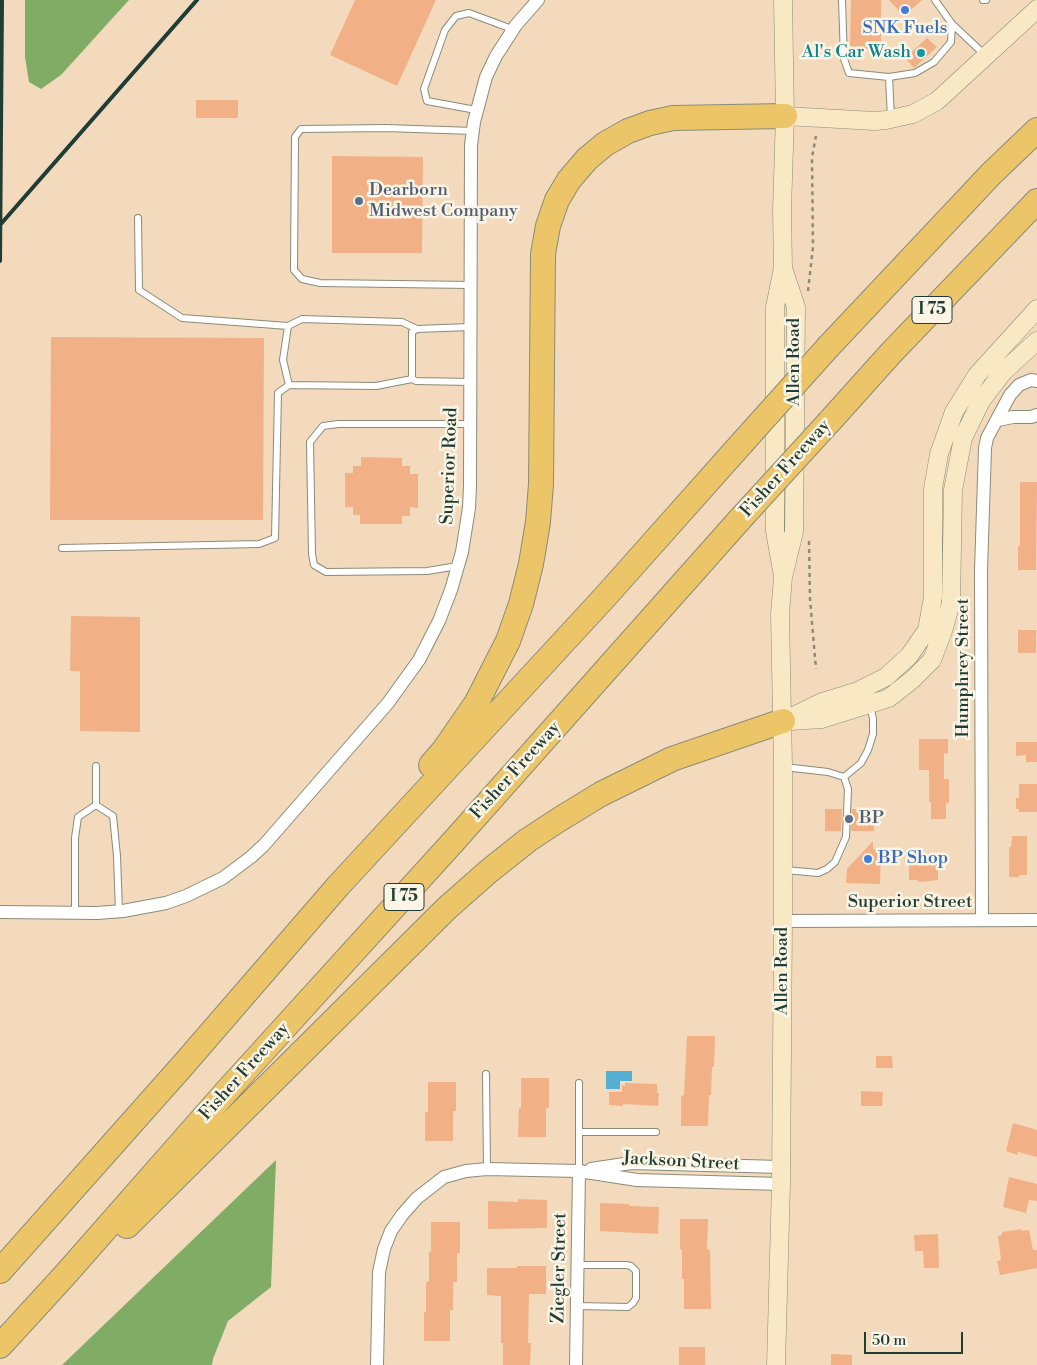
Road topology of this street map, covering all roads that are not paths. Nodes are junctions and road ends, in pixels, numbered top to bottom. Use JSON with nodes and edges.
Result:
{"nodes":[{"id":1,"x":538,"y":0,"type":"edge"},
{"id":2,"x":783,"y":0,"type":"edge"},
{"id":3,"x":842,"y":0,"type":"edge"},
{"id":4,"x":935,"y":0,"type":"edge"},
{"id":5,"x":1032,"y":0,"type":"edge"},
{"id":6,"x":1037,"y":5,"type":"edge"},
{"id":7,"x":1037,"y":9,"type":"edge"},
{"id":8,"x":952,"y":24,"type":"junction"},
{"id":9,"x":512,"y":29,"type":"junction"},
{"id":10,"x":986,"y":56,"type":"junction"},
{"id":11,"x":889,"y":77,"type":"junction"},
{"id":12,"x":476,"y":110,"type":"junction"},
{"id":13,"x":785,"y":116,"type":"junction"},
{"id":14,"x":891,"y":120,"type":"junction"},
{"id":15,"x":1037,"y":130,"type":"edge"},
{"id":16,"x":473,"y":131,"type":"junction"},
{"id":17,"x":1037,"y":200,"type":"edge"},
{"id":18,"x":138,"y":218,"type":"dead end"},
{"id":19,"x":471,"y":285,"type":"junction"},
{"id":20,"x":1037,"y":309,"type":"edge"},
{"id":21,"x":288,"y":326,"type":"junction"},
{"id":22,"x":471,"y":327,"type":"junction"},
{"id":23,"x":416,"y":328,"type":"junction"},
{"id":24,"x":1037,"y":342,"type":"edge"},
{"id":25,"x":412,"y":379,"type":"junction"},
{"id":26,"x":471,"y":382,"type":"junction"},
{"id":27,"x":1037,"y":382,"type":"edge"},
{"id":28,"x":289,"y":385,"type":"junction"},
{"id":29,"x":1037,"y":414,"type":"edge"},
{"id":30,"x":998,"y":420,"type":"junction"},
{"id":31,"x":471,"y":424,"type":"junction"},
{"id":32,"x":62,"y":548,"type":"dead end"},
{"id":33,"x":458,"y":566,"type":"junction"},
{"id":34,"x":870,"y":704,"type":"junction"},
{"id":35,"x":783,"y":721,"type":"junction"},
{"id":36,"x":96,"y":766,"type":"dead end"},
{"id":37,"x":783,"y":766,"type":"junction"},
{"id":38,"x":844,"y":777,"type":"junction"},
{"id":39,"x":96,"y":805,"type":"junction"},
{"id":40,"x":783,"y":870,"type":"junction"},
{"id":41,"x":338,"y":886,"type":"junction"},
{"id":42,"x":0,"y":912,"type":"edge"},
{"id":43,"x":119,"y":912,"type":"junction"},
{"id":44,"x":75,"y":913,"type":"junction"},
{"id":45,"x":982,"y":920,"type":"junction"},
{"id":46,"x":1037,"y":920,"type":"edge"},
{"id":47,"x":783,"y":921,"type":"junction"},
{"id":48,"x":486,"y":1074,"type":"dead end"},
{"id":49,"x":580,"y":1083,"type":"dead end"},
{"id":50,"x":579,"y":1132,"type":"junction"},
{"id":51,"x":656,"y":1132,"type":"dead end"},
{"id":52,"x":487,"y":1169,"type":"junction"},
{"id":53,"x":579,"y":1171,"type":"junction"},
{"id":54,"x":781,"y":1176,"type":"junction"},
{"id":55,"x":578,"y":1265,"type":"junction"},
{"id":56,"x":0,"y":1271,"type":"edge"},
{"id":57,"x":65,"y":1275,"type":"junction"},
{"id":58,"x":577,"y":1306,"type":"junction"},
{"id":59,"x":0,"y":1346,"type":"edge"},
{"id":60,"x":378,"y":1365,"type":"edge"},
{"id":61,"x":576,"y":1365,"type":"edge"},
{"id":62,"x":776,"y":1365,"type":"edge"}],
"edges":[{"from":1,"to":9,"type":"street","name":"Superior Road"},
{"from":2,"to":13,"type":"main road","name":"Allen Road"},
{"from":3,"to":11,"type":"lane"},
{"from":4,"to":8,"type":"lane"},
{"from":5,"to":6,"type":"lane"},
{"from":7,"to":10,"type":"main road"},
{"from":8,"to":10,"type":"lane"},
{"from":8,"to":11,"type":"lane"},
{"from":9,"to":12,"type":"street","name":"Superior Road"},
{"from":9,"to":12,"type":"lane"},
{"from":10,"to":14,"type":"main road"},
{"from":11,"to":14,"type":"lane"},
{"from":12,"to":16,"type":"street","name":"Superior Road"},
{"from":13,"to":14,"type":"main road"},
{"from":13,"to":35,"type":"main road","name":"Allen Road"},
{"from":13,"to":41,"type":"highway"},
{"from":15,"to":41,"type":"highway","bridge":true},
{"from":16,"to":19,"type":"street","name":"Superior Road"},
{"from":16,"to":19,"type":"lane"},
{"from":17,"to":57,"type":"highway","name":"Fisher Freeway","number":"I 75","bridge":true},
{"from":18,"to":21,"type":"lane"},
{"from":19,"to":22,"type":"street","name":"Superior Road"},
{"from":20,"to":35,"type":"main road"},
{"from":21,"to":23,"type":"lane"},
{"from":21,"to":28,"type":"lane"},
{"from":22,"to":23,"type":"lane"},
{"from":22,"to":26,"type":"street","name":"Superior Road"},
{"from":23,"to":25,"type":"lane"},
{"from":24,"to":34,"type":"main road"},
{"from":25,"to":26,"type":"lane"},
{"from":25,"to":28,"type":"lane"},
{"from":26,"to":31,"type":"street","name":"Superior Road"},
{"from":27,"to":30,"type":"street","name":"Humphrey Street"},
{"from":28,"to":32,"type":"lane"},
{"from":29,"to":30,"type":"street"},
{"from":30,"to":45,"type":"street","name":"Humphrey Street"},
{"from":31,"to":33,"type":"street","name":"Superior Road"},
{"from":31,"to":33,"type":"lane"},
{"from":33,"to":43,"type":"street","name":"Superior Road"},
{"from":34,"to":35,"type":"main road"},
{"from":34,"to":38,"type":"lane"},
{"from":35,"to":37,"type":"main road","name":"Allen Road"},
{"from":35,"to":57,"type":"highway"},
{"from":36,"to":39,"type":"lane"},
{"from":37,"to":38,"type":"lane"},
{"from":37,"to":40,"type":"main road","name":"Allen Road"},
{"from":38,"to":40,"type":"lane"},
{"from":39,"to":43,"type":"lane"},
{"from":39,"to":44,"type":"lane"},
{"from":40,"to":47,"type":"main road","name":"Allen Road"},
{"from":41,"to":56,"type":"highway"},
{"from":42,"to":44,"type":"street","name":"Superior Road"},
{"from":43,"to":44,"type":"street","name":"Superior Road"},
{"from":45,"to":46,"type":"street","name":"Superior Street"},
{"from":45,"to":47,"type":"street","name":"Superior Street"},
{"from":47,"to":54,"type":"main road","name":"Allen Road"},
{"from":48,"to":52,"type":"lane"},
{"from":49,"to":50,"type":"lane"},
{"from":50,"to":51,"type":"lane"},
{"from":50,"to":53,"type":"lane"},
{"from":52,"to":53,"type":"street","name":"Jackson Street"},
{"from":52,"to":60,"type":"street","name":"Jackson Street"},
{"from":53,"to":54,"type":"street","name":"Jackson Street"},
{"from":53,"to":55,"type":"street","name":"Ziegler Street"},
{"from":54,"to":62,"type":"main road","name":"Allen Road"},
{"from":55,"to":58,"type":"street","name":"Ziegler Street"},
{"from":55,"to":58,"type":"lane"},
{"from":57,"to":59,"type":"highway","name":"Fisher Freeway","number":"I 75"},
{"from":58,"to":61,"type":"street","name":"Ziegler Street"}]}
